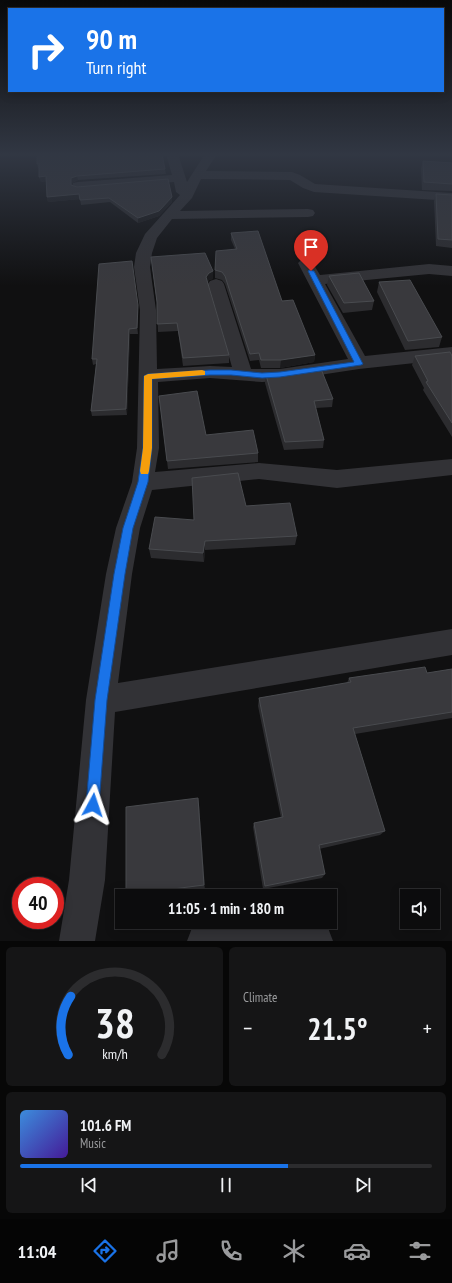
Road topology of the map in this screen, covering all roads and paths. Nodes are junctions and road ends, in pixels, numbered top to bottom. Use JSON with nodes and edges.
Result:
{"nodes":[{"id":1,"x":178,"y":198,"type":"edge"},
{"id":2,"x":308,"y":213,"type":"dead end"},
{"id":3,"x":168,"y":214,"type":"junction"},
{"id":4,"x":306,"y":263,"type":"dead end"},
{"id":5,"x":452,"y":271,"type":"edge"},
{"id":6,"x":316,"y":280,"type":"junction"},
{"id":7,"x":216,"y":284,"type":"dead end"},
{"id":8,"x":452,"y":354,"type":"edge"},
{"id":9,"x":359,"y":364,"type":"junction"},
{"id":10,"x":243,"y":374,"type":"junction"},
{"id":11,"x":148,"y":376,"type":"junction"},
{"id":12,"x":452,"y":467,"type":"edge"},
{"id":13,"x":143,"y":482,"type":"junction"},
{"id":14,"x":452,"y":642,"type":"edge"},
{"id":15,"x":101,"y":700,"type":"junction"},
{"id":16,"x":77,"y":941,"type":"edge"},
{"id":17,"x":205,"y":941,"type":"edge"},
{"id":18,"x":316,"y":941,"type":"edge"}],
"edges":[{"from":1,"to":3,"type":"street"},
{"from":2,"to":3,"type":"street"},
{"from":3,"to":11,"type":"street"},
{"from":4,"to":6,"type":"street"},
{"from":5,"to":6,"type":"street"},
{"from":6,"to":9,"type":"street"},
{"from":7,"to":10,"type":"street"},
{"from":8,"to":9,"type":"street"},
{"from":9,"to":10,"type":"street"},
{"from":10,"to":11,"type":"street"},
{"from":11,"to":13,"type":"street"},
{"from":12,"to":13,"type":"street"},
{"from":13,"to":15,"type":"street"},
{"from":14,"to":15,"type":"street"},
{"from":15,"to":16,"type":"street"},
{"from":17,"to":18,"type":"street"}]}
